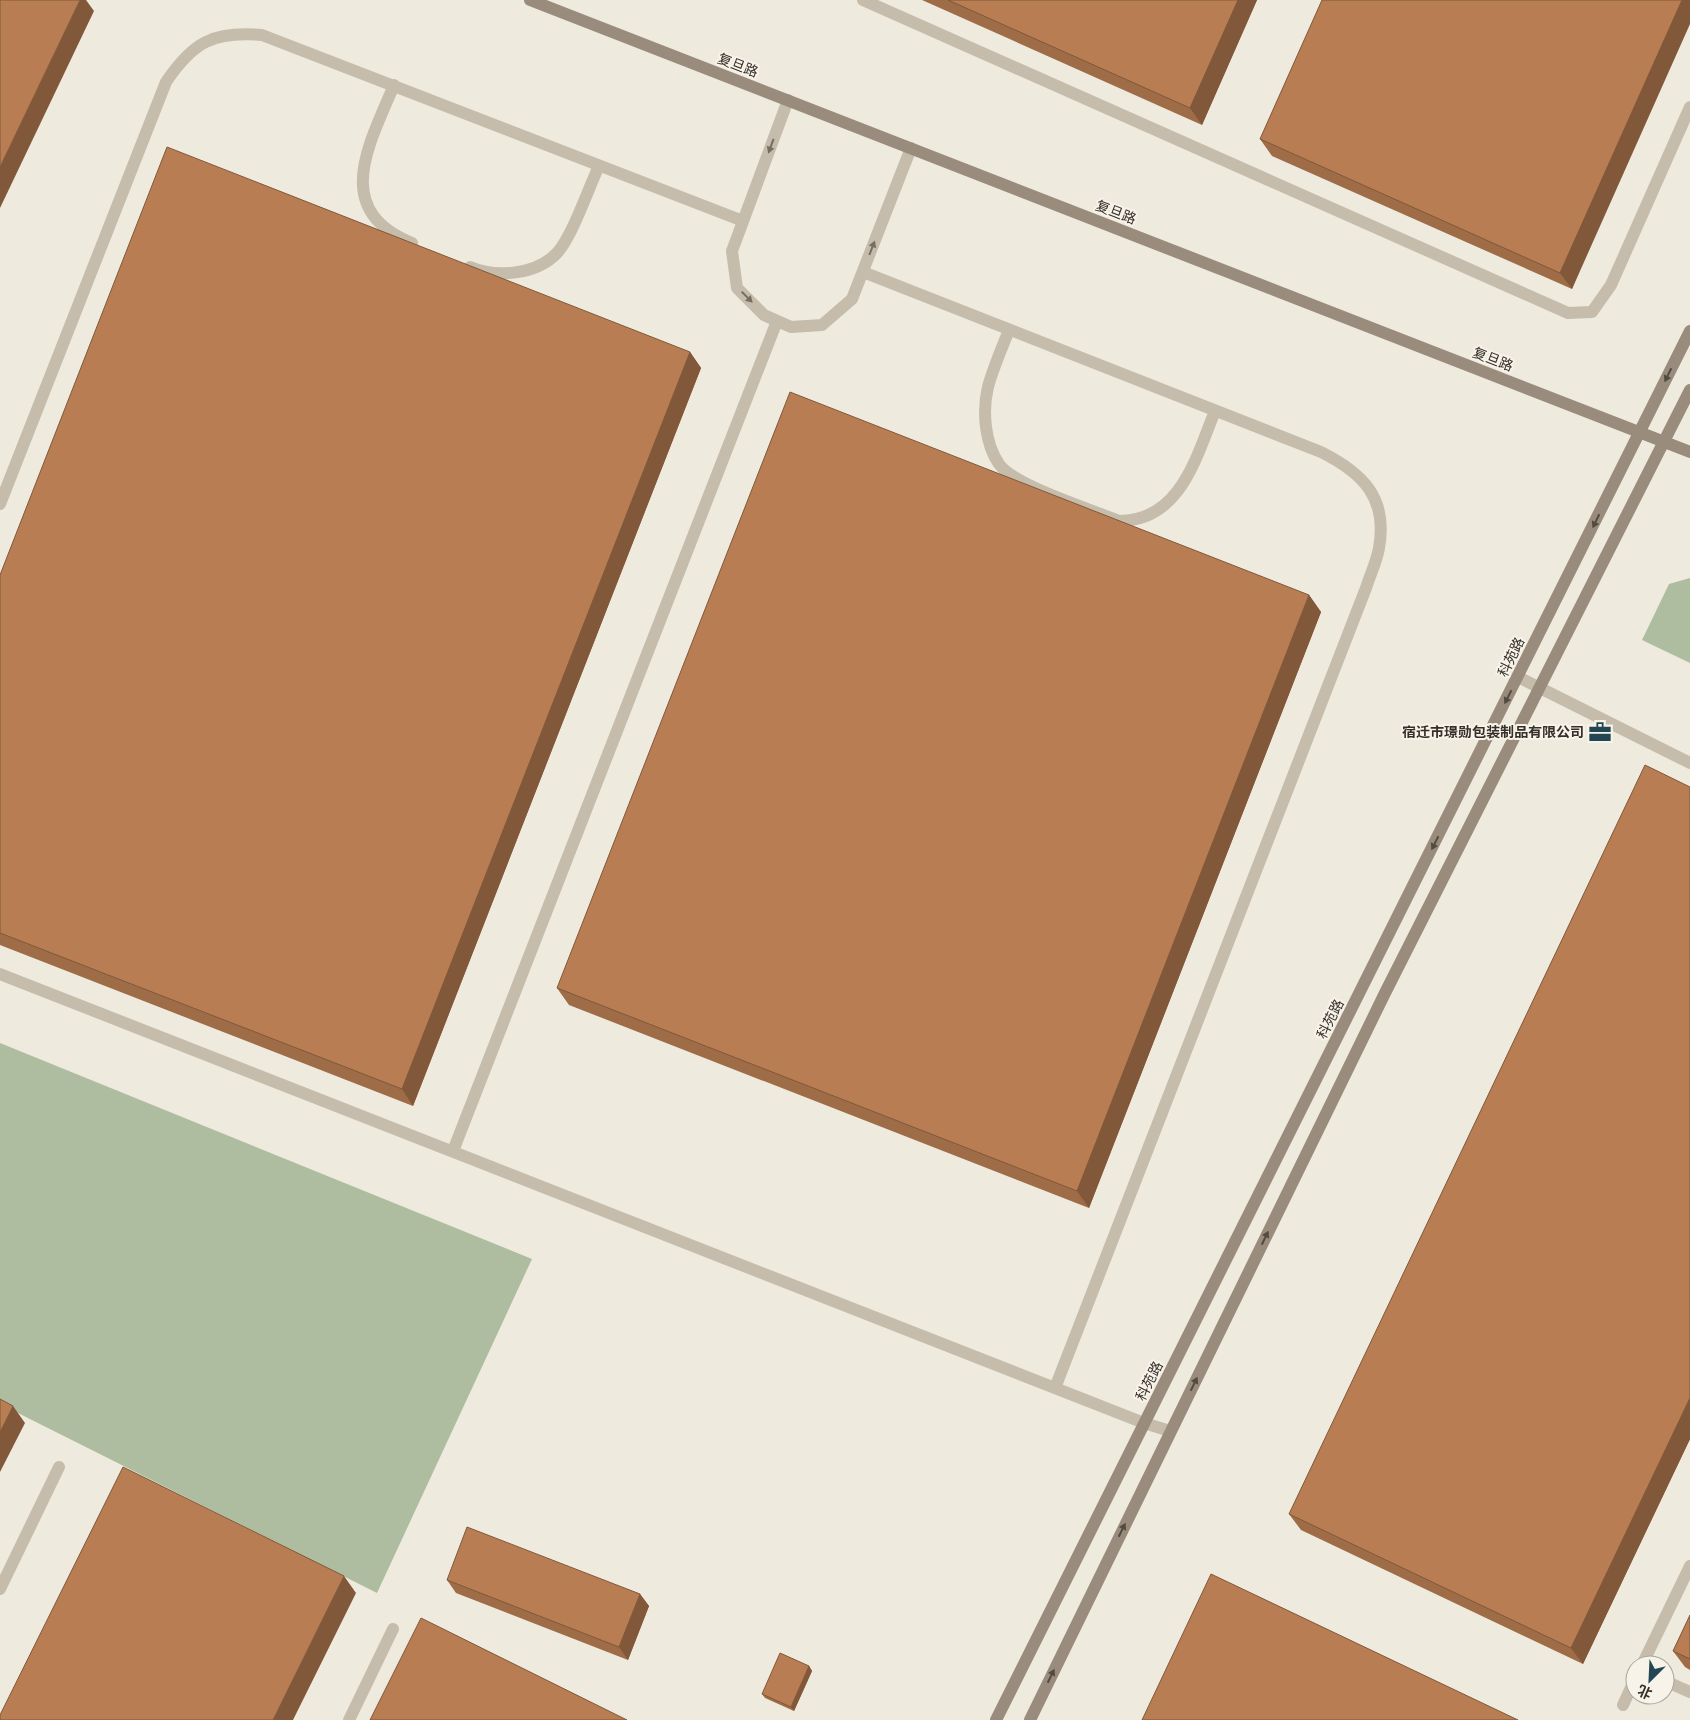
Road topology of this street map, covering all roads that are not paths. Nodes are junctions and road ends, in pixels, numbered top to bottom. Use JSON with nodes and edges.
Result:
{"nodes":[{"id":1,"x":530,"y":0,"type":"edge"},
{"id":2,"x":866,"y":1,"type":"edge"},
{"id":3,"x":394,"y":86,"type":"junction"},
{"id":4,"x":788,"y":100,"type":"junction"},
{"id":5,"x":1690,"y":107,"type":"edge"},
{"id":6,"x":911,"y":148,"type":"junction"},
{"id":7,"x":599,"y":166,"type":"junction"},
{"id":8,"x":743,"y":221,"type":"junction"},
{"id":9,"x":426,"y":249,"type":"edge"},
{"id":10,"x":462,"y":264,"type":"edge"},
{"id":11,"x":863,"y":272,"type":"junction"},
{"id":12,"x":777,"y":320,"type":"junction"},
{"id":13,"x":1009,"y":330,"type":"junction"},
{"id":14,"x":1690,"y":331,"type":"edge"},
{"id":15,"x":1690,"y":390,"type":"edge"},
{"id":16,"x":1215,"y":411,"type":"junction"},
{"id":17,"x":1640,"y":432,"type":"junction"},
{"id":18,"x":1665,"y":442,"type":"junction"},
{"id":19,"x":1690,"y":452,"type":"edge"},
{"id":20,"x":0,"y":504,"type":"edge"},
{"id":21,"x":1518,"y":677,"type":"junction"},
{"id":22,"x":1540,"y":688,"type":"junction"},
{"id":23,"x":1690,"y":763,"type":"edge"},
{"id":24,"x":0,"y":974,"type":"edge"},
{"id":25,"x":453,"y":1151,"type":"junction"},
{"id":26,"x":1055,"y":1388,"type":"junction"},
{"id":27,"x":1144,"y":1423,"type":"junction"},
{"id":28,"x":1170,"y":1431,"type":"junction"},
{"id":29,"x":58,"y":1467,"type":"dead end"},
{"id":30,"x":1690,"y":1566,"type":"edge"},
{"id":31,"x":0,"y":1589,"type":"edge"},
{"id":32,"x":393,"y":1629,"type":"dead end"},
{"id":33,"x":1647,"y":1655,"type":"edge"},
{"id":34,"x":1675,"y":1685,"type":"edge"},
{"id":35,"x":1690,"y":1692,"type":"edge"},
{"id":36,"x":1625,"y":1699,"type":"edge"},
{"id":37,"x":1622,"y":1705,"type":"dead end"},
{"id":38,"x":349,"y":1720,"type":"edge"},
{"id":39,"x":996,"y":1720,"type":"edge"},
{"id":40,"x":1030,"y":1720,"type":"edge"}],
"edges":[{"from":1,"to":4,"type":"street","name":"复旦路"},
{"from":2,"to":5,"type":"lane"},
{"from":3,"to":7,"type":"lane"},
{"from":3,"to":9,"type":"lane"},
{"from":3,"to":20,"type":"lane"},
{"from":4,"to":6,"type":"street","name":"复旦路"},
{"from":4,"to":8,"type":"lane","one_way":true},
{"from":11,"to":6,"type":"lane","one_way":true},
{"from":6,"to":17,"type":"street","name":"复旦路"},
{"from":7,"to":8,"type":"lane"},
{"from":7,"to":10,"type":"lane"},
{"from":8,"to":12,"type":"lane","one_way":true},
{"from":11,"to":12,"type":"lane"},
{"from":11,"to":13,"type":"lane"},
{"from":12,"to":25,"type":"lane"},
{"from":13,"to":16,"type":"lane"},
{"from":13,"to":16,"type":"lane"},
{"from":14,"to":17,"type":"street","name":"科苑路","one_way":true},
{"from":15,"to":18,"type":"street"},
{"from":16,"to":26,"type":"lane"},
{"from":17,"to":18,"type":"street","name":"复旦路"},
{"from":17,"to":21,"type":"street","name":"科苑路","one_way":true},
{"from":18,"to":19,"type":"street","name":"复旦路"},
{"from":18,"to":22,"type":"street"},
{"from":21,"to":22,"type":"lane"},
{"from":21,"to":27,"type":"street","name":"科苑路","one_way":true},
{"from":22,"to":23,"type":"lane"},
{"from":28,"to":22,"type":"street","one_way":true},
{"from":24,"to":25,"type":"lane"},
{"from":25,"to":26,"type":"lane"},
{"from":26,"to":27,"type":"lane"},
{"from":27,"to":28,"type":"lane"},
{"from":27,"to":39,"type":"street","name":"科苑路"},
{"from":40,"to":28,"type":"street","one_way":true},
{"from":29,"to":31,"type":"lane"},
{"from":30,"to":33,"type":"lane"},
{"from":32,"to":38,"type":"lane"},
{"from":34,"to":35,"type":"lane"},
{"from":36,"to":37,"type":"lane"}]}
